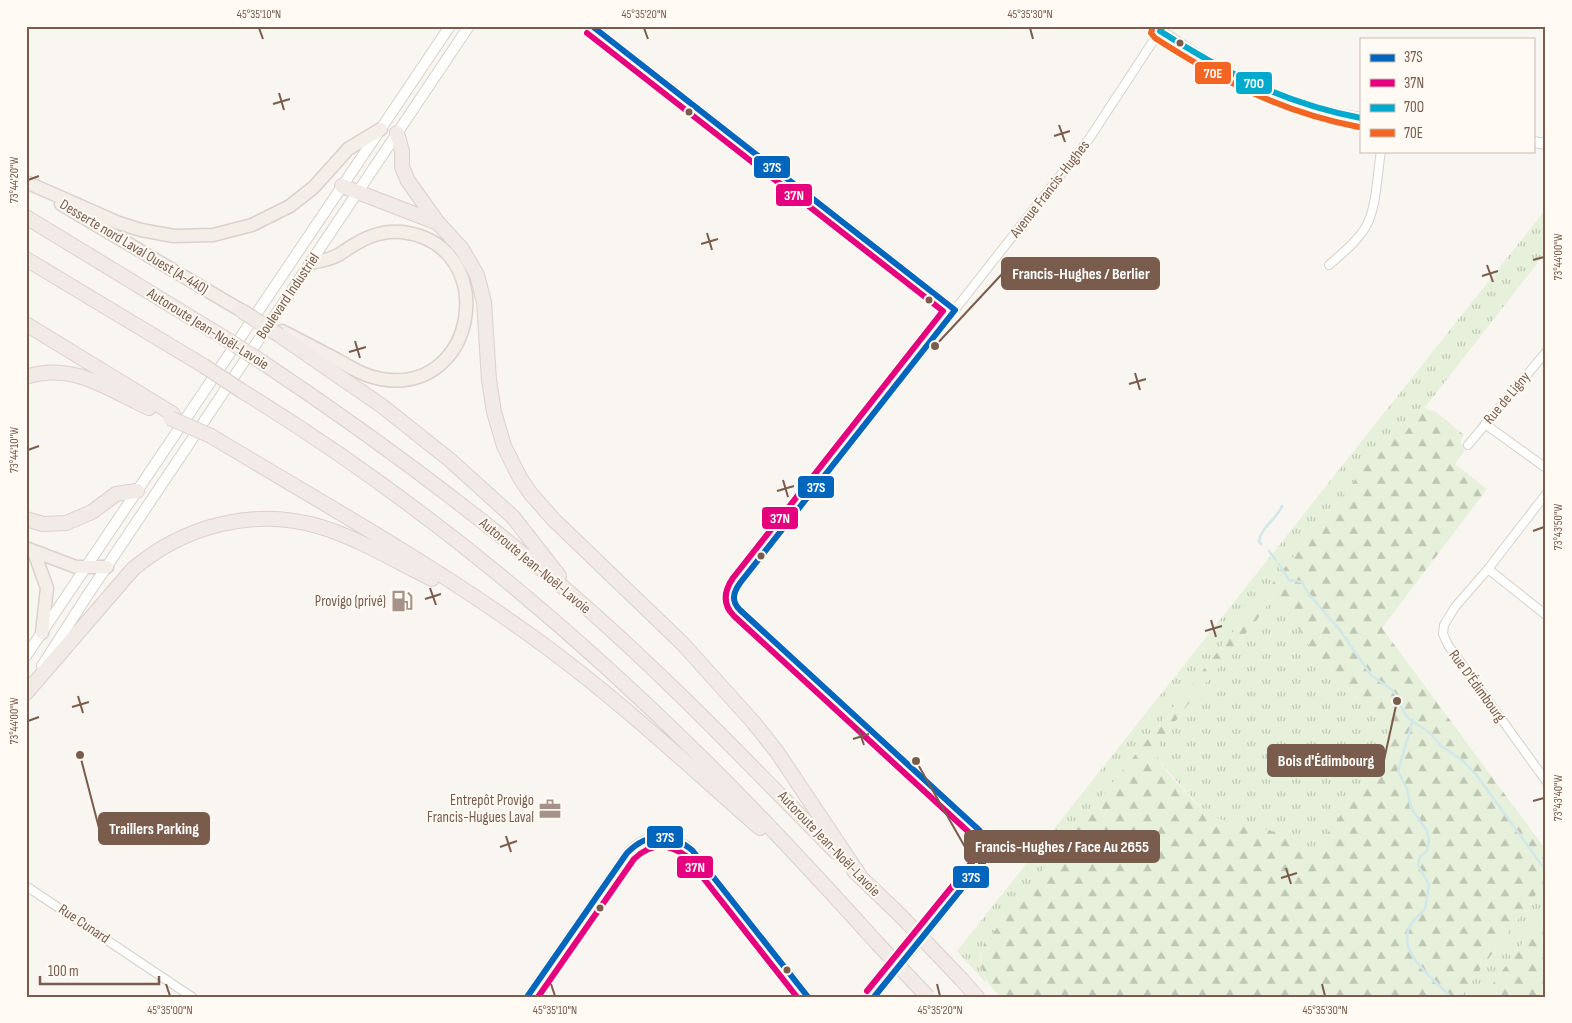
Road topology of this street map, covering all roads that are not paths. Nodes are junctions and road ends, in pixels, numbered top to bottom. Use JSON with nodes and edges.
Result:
{"nodes":[{"id":1,"x":450,"y":26,"type":"edge"},
{"id":2,"x":469,"y":26,"type":"edge"},
{"id":3,"x":592,"y":26,"type":"edge"},
{"id":4,"x":1158,"y":28,"type":"edge"},
{"id":5,"x":1360,"y":118,"type":"edge"},
{"id":6,"x":381,"y":130,"type":"junction"},
{"id":7,"x":397,"y":133,"type":"junction"},
{"id":8,"x":1381,"y":152,"type":"edge"},
{"id":9,"x":26,"y":183,"type":"edge"},
{"id":10,"x":342,"y":186,"type":"junction"},
{"id":11,"x":358,"y":192,"type":"junction"},
{"id":12,"x":26,"y":217,"type":"edge"},
{"id":13,"x":438,"y":223,"type":"junction"},
{"id":14,"x":26,"y":259,"type":"edge"},
{"id":15,"x":311,"y":263,"type":"junction"},
{"id":16,"x":1329,"y":265,"type":"dead end"},
{"id":17,"x":955,"y":310,"type":"junction"},
{"id":18,"x":242,"y":311,"type":"joint"},
{"id":19,"x":26,"y":324,"type":"edge"},
{"id":20,"x":280,"y":333,"type":"junction"},
{"id":21,"x":1545,"y":353,"type":"edge"},
{"id":22,"x":26,"y":377,"type":"edge"},
{"id":23,"x":171,"y":416,"type":"junction"},
{"id":24,"x":1485,"y":424,"type":"junction"},
{"id":25,"x":1468,"y":445,"type":"dead end"},
{"id":26,"x":1546,"y":468,"type":"edge"},
{"id":27,"x":137,"y":491,"type":"junction"},
{"id":28,"x":1546,"y":494,"type":"edge"},
{"id":29,"x":26,"y":519,"type":"edge"},
{"id":30,"x":30,"y":550,"type":"edge"},
{"id":31,"x":107,"y":567,"type":"junction"},
{"id":32,"x":86,"y":568,"type":"junction"},
{"id":33,"x":1488,"y":569,"type":"junction"},
{"id":34,"x":576,"y":599,"type":"junction"},
{"id":35,"x":490,"y":607,"type":"junction"},
{"id":36,"x":1546,"y":614,"type":"edge"},
{"id":37,"x":42,"y":632,"type":"junction"},
{"id":38,"x":26,"y":656,"type":"edge"},
{"id":39,"x":26,"y":692,"type":"edge"},
{"id":40,"x":1546,"y":781,"type":"edge"},
{"id":41,"x":860,"y":876,"type":"junction"},
{"id":42,"x":819,"y":880,"type":"junction"},
{"id":43,"x":26,"y":886,"type":"edge"},
{"id":44,"x":192,"y":997,"type":"edge"},
{"id":45,"x":527,"y":997,"type":"edge"},
{"id":46,"x":808,"y":997,"type":"edge"},
{"id":47,"x":874,"y":997,"type":"edge"},
{"id":48,"x":928,"y":997,"type":"edge"},
{"id":49,"x":977,"y":997,"type":"edge"}],
"edges":[{"from":1,"to":6,"type":"street","name":"Boulevard Industriel"},
{"from":2,"to":7,"type":"street","name":"Boulevard Industriel"},
{"from":3,"to":17,"type":"street"},
{"from":4,"to":5,"type":"street"},
{"from":4,"to":17,"type":"street","name":"Avenue Francis-Hughes"},
{"from":6,"to":9,"type":"main road"},
{"from":6,"to":10,"type":"street","name":"Boulevard Industriel"},
{"from":7,"to":11,"type":"street","name":"Boulevard Industriel"},
{"from":7,"to":13,"type":"highway"},
{"from":8,"to":16,"type":"street"},
{"from":9,"to":18,"type":"main road","name":"Desserte nord Laval Ouest (A-440)"},
{"from":10,"to":11,"type":"highway"},
{"from":10,"to":27,"type":"street","name":"Boulevard Industriel"},
{"from":11,"to":13,"type":"highway"},
{"from":11,"to":15,"type":"street","name":"Boulevard Industriel"},
{"from":12,"to":34,"type":"highway","name":"Autoroute Jean-Noël-Lavoie","bridge":true},
{"from":13,"to":41,"type":"highway"},
{"from":14,"to":42,"type":"highway","name":"Autoroute Jean-Noël-Lavoie","bridge":true},
{"from":15,"to":20,"type":"main road"},
{"from":15,"to":31,"type":"street","name":"Boulevard Industriel"},
{"from":17,"to":47,"type":"street","name":"Avenue Francis-Hughes"},
{"from":18,"to":20,"type":"highway","bridge":true},
{"from":19,"to":23,"type":"highway"},
{"from":20,"to":34,"type":"highway"},
{"from":21,"to":24,"type":"street","name":"Rue de Ligny"},
{"from":22,"to":23,"type":"highway"},
{"from":23,"to":35,"type":"highway","bridge":true},
{"from":24,"to":25,"type":"street","name":"Rue de Ligny"},
{"from":24,"to":26,"type":"street"},
{"from":27,"to":29,"type":"highway"},
{"from":27,"to":32,"type":"street","name":"Boulevard Industriel"},
{"from":28,"to":33,"type":"street","name":"Rue D'Édimbourg"},
{"from":30,"to":32,"type":"main road"},
{"from":30,"to":37,"type":"main road"},
{"from":31,"to":32,"type":"main road"},
{"from":31,"to":39,"type":"street","name":"Boulevard Industriel"},
{"from":32,"to":37,"type":"street","name":"Boulevard Industriel"},
{"from":33,"to":36,"type":"street"},
{"from":33,"to":40,"type":"street","name":"Rue D'Édimbourg"},
{"from":34,"to":41,"type":"highway","name":"Autoroute Jean-Noël-Lavoie"},
{"from":35,"to":39,"type":"highway"},
{"from":35,"to":42,"type":"highway"},
{"from":37,"to":38,"type":"street","name":"Boulevard Industriel"},
{"from":41,"to":49,"type":"highway","name":"Autoroute Jean-Noël-Lavoie","bridge":true},
{"from":42,"to":48,"type":"highway","name":"Autoroute Jean-Noël-Lavoie","bridge":true},
{"from":43,"to":44,"type":"street","name":"Rue Cunard"},
{"from":45,"to":46,"type":"street"}]}
